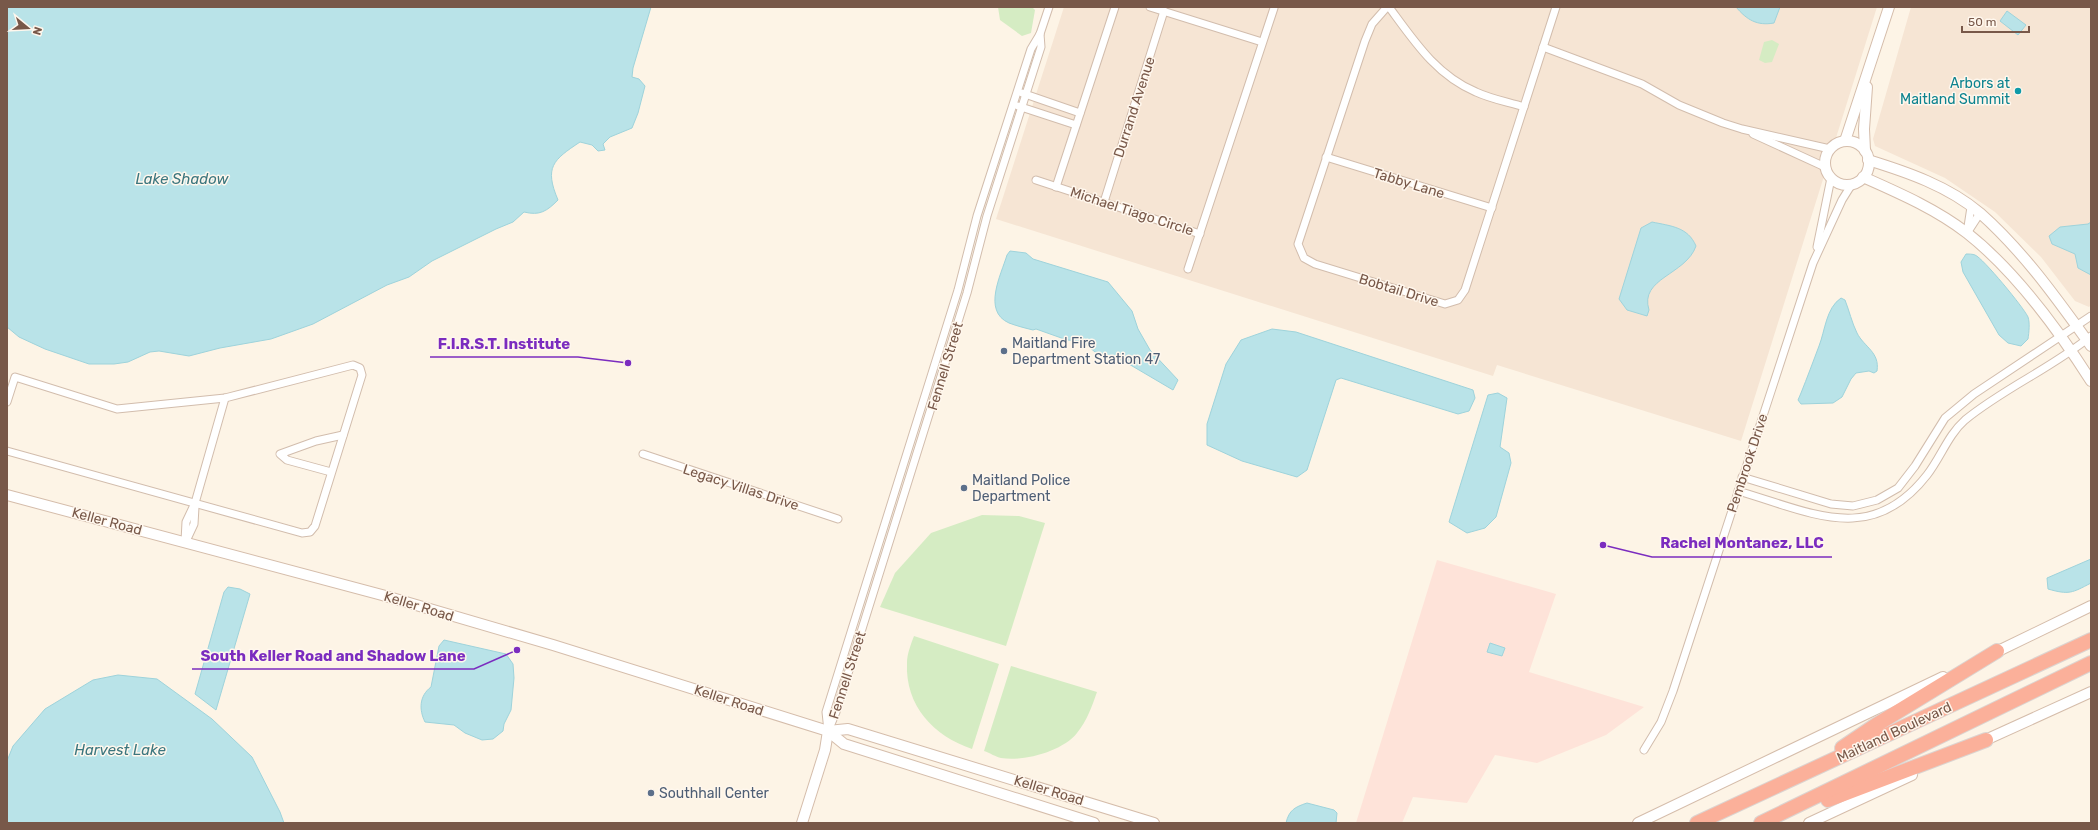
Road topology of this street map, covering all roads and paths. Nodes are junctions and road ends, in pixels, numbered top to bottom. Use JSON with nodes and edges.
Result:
{"nodes":[{"id":1,"x":1049,"y":7,"type":"edge"},
{"id":2,"x":1115,"y":7,"type":"edge"},
{"id":3,"x":1150,"y":7,"type":"edge"},
{"id":4,"x":1388,"y":7,"type":"edge"},
{"id":5,"x":1556,"y":7,"type":"edge"},
{"id":6,"x":1889,"y":7,"type":"edge"},
{"id":7,"x":1274,"y":8,"type":"edge"},
{"id":8,"x":1164,"y":11,"type":"junction"},
{"id":9,"x":1040,"y":34,"type":"junction"},
{"id":10,"x":1262,"y":42,"type":"junction"},
{"id":11,"x":1543,"y":47,"type":"junction"},
{"id":12,"x":1868,"y":73,"type":"junction"},
{"id":13,"x":1017,"y":92,"type":"junction"},
{"id":14,"x":1026,"y":94,"type":"junction"},
{"id":15,"x":1013,"y":105,"type":"junction"},
{"id":16,"x":1057,"y":105,"type":"junction"},
{"id":17,"x":1021,"y":107,"type":"junction"},
{"id":18,"x":1524,"y":107,"type":"junction"},
{"id":19,"x":1080,"y":113,"type":"junction"},
{"id":20,"x":1053,"y":118,"type":"junction"},
{"id":21,"x":1076,"y":125,"type":"junction"},
{"id":22,"x":1742,"y":129,"type":"junction"},
{"id":23,"x":1844,"y":141,"type":"junction"},
{"id":24,"x":1830,"y":149,"type":"junction"},
{"id":25,"x":1866,"y":155,"type":"junction"},
{"id":26,"x":1326,"y":157,"type":"junction"},
{"id":27,"x":1825,"y":167,"type":"junction"},
{"id":28,"x":1863,"y":177,"type":"junction"},
{"id":29,"x":1831,"y":178,"type":"junction"},
{"id":30,"x":1036,"y":180,"type":"dead end"},
{"id":31,"x":1852,"y":184,"type":"junction"},
{"id":32,"x":1056,"y":187,"type":"junction"},
{"id":33,"x":1104,"y":202,"type":"junction"},
{"id":34,"x":1492,"y":208,"type":"junction"},
{"id":35,"x":1976,"y":210,"type":"junction"},
{"id":36,"x":1967,"y":233,"type":"junction"},
{"id":37,"x":1200,"y":234,"type":"junction"},
{"id":38,"x":1813,"y":263,"type":"junction"},
{"id":39,"x":1188,"y":269,"type":"dead end"},
{"id":40,"x":958,"y":290,"type":"junction"},
{"id":41,"x":967,"y":293,"type":"junction"},
{"id":42,"x":952,"y":309,"type":"junction"},
{"id":43,"x":961,"y":312,"type":"junction"},
{"id":44,"x":2091,"y":316,"type":"edge"},
{"id":45,"x":2076,"y":326,"type":"junction"},
{"id":46,"x":2059,"y":336,"type":"junction"},
{"id":47,"x":2090,"y":341,"type":"edge"},
{"id":48,"x":2070,"y":351,"type":"junction"},
{"id":49,"x":2091,"y":381,"type":"edge"},
{"id":50,"x":225,"y":398,"type":"junction"},
{"id":51,"x":7,"y":402,"type":"edge"},
{"id":52,"x":343,"y":435,"type":"junction"},
{"id":53,"x":909,"y":446,"type":"junction"},
{"id":54,"x":918,"y":449,"type":"junction"},
{"id":55,"x":7,"y":451,"type":"edge"},
{"id":56,"x":643,"y":454,"type":"dead end"},
{"id":57,"x":331,"y":472,"type":"junction"},
{"id":58,"x":1742,"y":477,"type":"junction"},
{"id":59,"x":1738,"y":491,"type":"junction"},
{"id":60,"x":7,"y":495,"type":"edge"},
{"id":61,"x":195,"y":503,"type":"junction"},
{"id":62,"x":838,"y":519,"type":"dead end"},
{"id":63,"x":185,"y":541,"type":"junction"},
{"id":64,"x":2091,"y":606,"type":"edge"},
{"id":65,"x":2091,"y":640,"type":"edge"},
{"id":66,"x":1997,"y":652,"type":"junction"},
{"id":67,"x":2091,"y":663,"type":"edge"},
{"id":68,"x":2091,"y":692,"type":"edge"},
{"id":69,"x":828,"y":731,"type":"junction"},
{"id":70,"x":1986,"y":740,"type":"junction"},
{"id":71,"x":1644,"y":750,"type":"dead end"},
{"id":72,"x":1807,"y":772,"type":"junction"},
{"id":73,"x":1079,"y":799,"type":"junction"},
{"id":74,"x":1073,"y":816,"type":"junction"},
{"id":75,"x":802,"y":823,"type":"edge"},
{"id":76,"x":1094,"y":823,"type":"edge"},
{"id":77,"x":1154,"y":823,"type":"edge"},
{"id":78,"x":1638,"y":823,"type":"edge"},
{"id":79,"x":1697,"y":823,"type":"edge"},
{"id":80,"x":1761,"y":823,"type":"edge"},
{"id":81,"x":1766,"y":823,"type":"edge"},
{"id":82,"x":1809,"y":823,"type":"edge"}],
"edges":[{"from":1,"to":9,"type":"street","name":"Fennell Street"},
{"from":2,"to":19,"type":"street","name":"Michael Tiago Circle"},
{"from":3,"to":8,"type":"street"},
{"from":4,"to":18,"type":"street"},
{"from":4,"to":26,"type":"street","name":"Bobtail Drive"},
{"from":5,"to":11,"type":"street","name":"Bobtail Drive"},
{"from":6,"to":12,"type":"street"},
{"from":7,"to":10,"type":"street","name":"Michael Tiago Circle"},
{"from":8,"to":10,"type":"street"},
{"from":8,"to":33,"type":"street","name":"Durrand Avenue"},
{"from":9,"to":13,"type":"street","name":"Fennell Street"},
{"from":9,"to":14,"type":"street","name":"Fennell Street"},
{"from":10,"to":37,"type":"street","name":"Michael Tiago Circle"},
{"from":11,"to":18,"type":"street","name":"Bobtail Drive"},
{"from":11,"to":22,"type":"street"},
{"from":12,"to":23,"type":"street"},
{"from":12,"to":25,"type":"street"},
{"from":13,"to":14,"type":"street"},
{"from":13,"to":15,"type":"street","name":"Fennell Street"},
{"from":14,"to":16,"type":"street"},
{"from":14,"to":17,"type":"street","name":"Fennell Street"},
{"from":15,"to":17,"type":"street"},
{"from":15,"to":40,"type":"street","name":"Fennell Street"},
{"from":16,"to":19,"type":"street"},
{"from":16,"to":20,"type":"street"},
{"from":17,"to":20,"type":"street"},
{"from":17,"to":41,"type":"street","name":"Fennell Street"},
{"from":18,"to":34,"type":"street","name":"Bobtail Drive"},
{"from":19,"to":21,"type":"street","name":"Michael Tiago Circle"},
{"from":20,"to":21,"type":"street"},
{"from":21,"to":32,"type":"street","name":"Michael Tiago Circle"},
{"from":22,"to":24,"type":"street"},
{"from":22,"to":27,"type":"street"},
{"from":23,"to":24,"type":"street"},
{"from":23,"to":25,"type":"street"},
{"from":24,"to":27,"type":"street"},
{"from":25,"to":28,"type":"street"},
{"from":25,"to":35,"type":"street"},
{"from":26,"to":34,"type":"street","name":"Tabby Lane"},
{"from":26,"to":34,"type":"street","name":"Bobtail Drive"},
{"from":27,"to":29,"type":"street"},
{"from":28,"to":31,"type":"street"},
{"from":28,"to":36,"type":"street"},
{"from":29,"to":31,"type":"street"},
{"from":29,"to":38,"type":"street","name":"Pembrook Drive"},
{"from":30,"to":32,"type":"street"},
{"from":31,"to":38,"type":"street","name":"Pembrook Drive"},
{"from":32,"to":33,"type":"street","name":"Michael Tiago Circle"},
{"from":33,"to":37,"type":"street","name":"Michael Tiago Circle"},
{"from":35,"to":36,"type":"street"},
{"from":35,"to":36,"type":"street"},
{"from":35,"to":45,"type":"street"},
{"from":36,"to":46,"type":"street"},
{"from":37,"to":39,"type":"street"},
{"from":38,"to":58,"type":"street","name":"Pembrook Drive"},
{"from":40,"to":41,"type":"street"},
{"from":40,"to":42,"type":"street","name":"Fennell Street"},
{"from":41,"to":43,"type":"street","name":"Fennell Street"},
{"from":42,"to":43,"type":"street"},
{"from":42,"to":53,"type":"street","name":"Fennell Street"},
{"from":43,"to":54,"type":"street","name":"Fennell Street"},
{"from":44,"to":45,"type":"street"},
{"from":45,"to":46,"type":"street"},
{"from":45,"to":47,"type":"street"},
{"from":46,"to":48,"type":"street"},
{"from":46,"to":58,"type":"street"},
{"from":47,"to":48,"type":"street"},
{"from":48,"to":49,"type":"street"},
{"from":48,"to":59,"type":"street"},
{"from":50,"to":51,"type":"street"},
{"from":50,"to":52,"type":"street"},
{"from":50,"to":61,"type":"street"},
{"from":52,"to":57,"type":"street"},
{"from":52,"to":57,"type":"street"},
{"from":53,"to":54,"type":"street"},
{"from":53,"to":69,"type":"street","name":"Fennell Street"},
{"from":54,"to":69,"type":"street","name":"Fennell Street"},
{"from":55,"to":61,"type":"street"},
{"from":56,"to":62,"type":"street","name":"Legacy Villas Drive"},
{"from":57,"to":61,"type":"street"},
{"from":58,"to":59,"type":"street","name":"Pembrook Drive"},
{"from":59,"to":71,"type":"street","name":"Pembrook Drive"},
{"from":60,"to":63,"type":"street","name":"Keller Road"},
{"from":61,"to":63,"type":"street"},
{"from":63,"to":69,"type":"street","name":"Keller Road"},
{"from":64,"to":66,"type":"street"},
{"from":65,"to":72,"type":"highway","name":"Maitland Boulevard"},
{"from":66,"to":72,"type":"highway"},
{"from":66,"to":78,"type":"street"},
{"from":67,"to":80,"type":"highway","name":"Maitland Boulevard"},
{"from":68,"to":70,"type":"street"},
{"from":69,"to":73,"type":"street","name":"Keller Road"},
{"from":69,"to":74,"type":"street","name":"Keller Road"},
{"from":69,"to":75,"type":"street"},
{"from":70,"to":81,"type":"highway"},
{"from":70,"to":82,"type":"street"},
{"from":72,"to":79,"type":"highway","name":"Maitland Boulevard"},
{"from":73,"to":74,"type":"street"},
{"from":73,"to":77,"type":"street","name":"Keller Road"},
{"from":74,"to":76,"type":"street","name":"Keller Road"}]}
